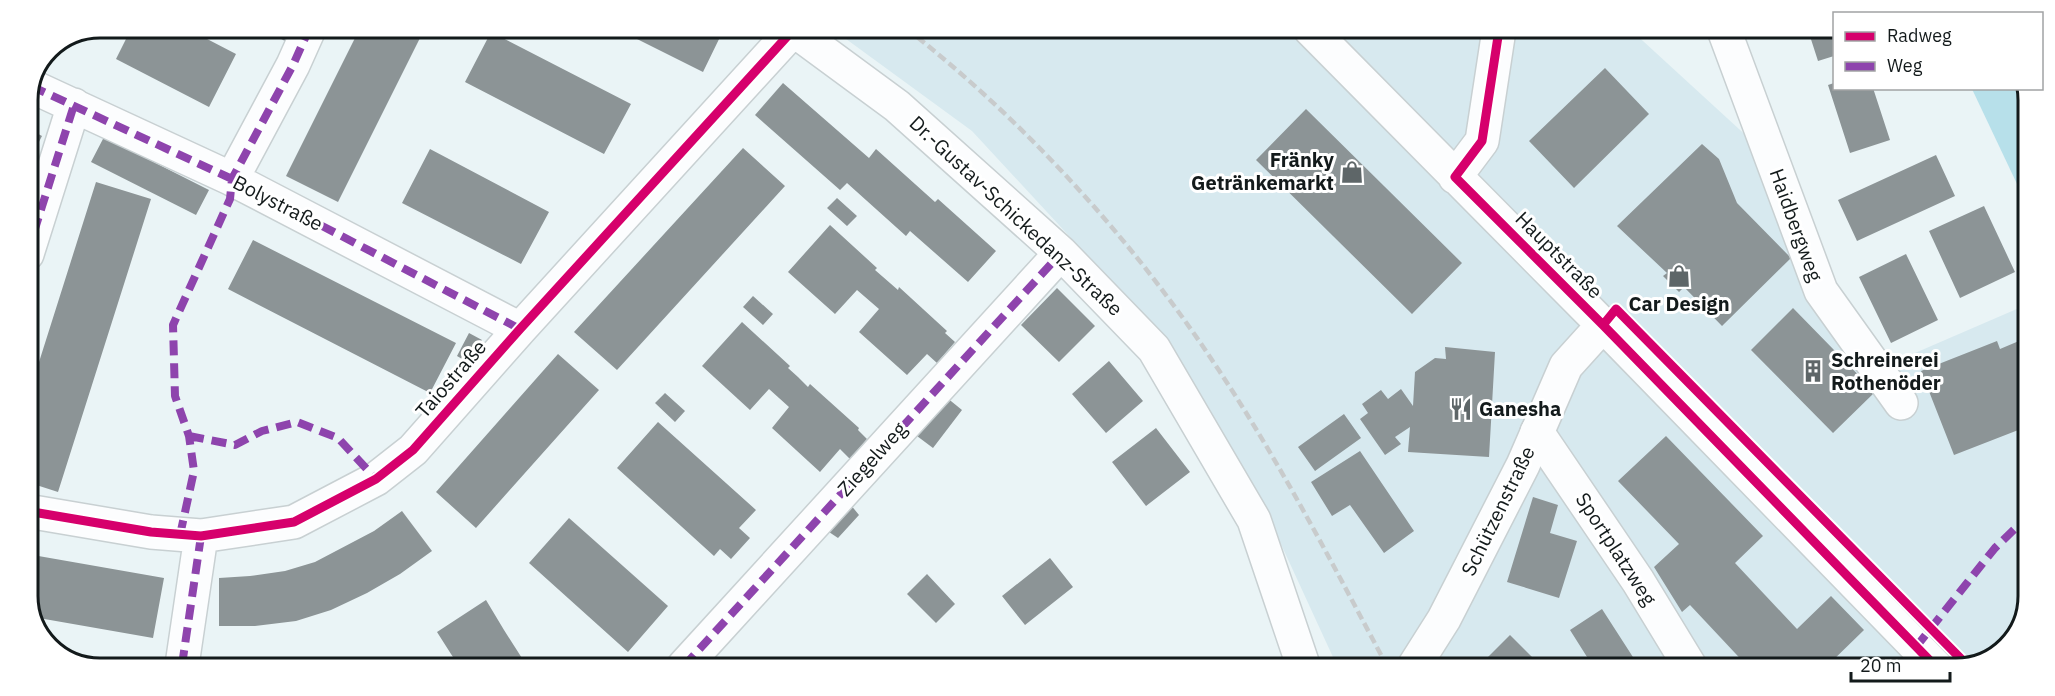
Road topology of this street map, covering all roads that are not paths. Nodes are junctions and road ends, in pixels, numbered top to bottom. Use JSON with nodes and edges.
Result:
{"nodes":[{"id":1,"x":305,"y":38,"type":"edge"},
{"id":2,"x":784,"y":38,"type":"edge"},
{"id":3,"x":804,"y":38,"type":"edge"},
{"id":4,"x":1319,"y":38,"type":"edge"},
{"id":5,"x":1498,"y":38,"type":"edge"},
{"id":6,"x":1727,"y":38,"type":"edge"},
{"id":7,"x":39,"y":89,"type":"edge"},
{"id":8,"x":74,"y":105,"type":"junction"},
{"id":9,"x":1455,"y":177,"type":"junction"},
{"id":10,"x":232,"y":179,"type":"junction"},
{"id":11,"x":38,"y":219,"type":"edge"},
{"id":12,"x":1060,"y":253,"type":"junction"},
{"id":13,"x":1603,"y":325,"type":"junction"},
{"id":14,"x":520,"y":329,"type":"junction"},
{"id":15,"x":1901,"y":403,"type":"dead end"},
{"id":16,"x":1537,"y":432,"type":"junction"},
{"id":17,"x":38,"y":513,"type":"edge"},
{"id":18,"x":201,"y":536,"type":"junction"},
{"id":19,"x":183,"y":658,"type":"edge"},
{"id":20,"x":691,"y":658,"type":"edge"},
{"id":21,"x":1301,"y":658,"type":"edge"},
{"id":22,"x":1419,"y":658,"type":"edge"},
{"id":23,"x":1685,"y":658,"type":"edge"},
{"id":24,"x":1927,"y":658,"type":"edge"}],
"edges":[{"from":1,"to":10,"type":"street"},
{"from":2,"to":14,"type":"street","name":"Taiostraße"},
{"from":3,"to":12,"type":"street","name":"Dr.-Gustav-Schickedanz-Straße"},
{"from":4,"to":9,"type":"street","name":"Hauptstraße"},
{"from":5,"to":9,"type":"street"},
{"from":6,"to":15,"type":"street","name":"Haidbergweg"},
{"from":7,"to":8,"type":"street","name":"Bolystraße"},
{"from":8,"to":10,"type":"street","name":"Bolystraße"},
{"from":8,"to":11,"type":"street"},
{"from":9,"to":13,"type":"street","name":"Hauptstraße"},
{"from":10,"to":14,"type":"street","name":"Bolystraße"},
{"from":12,"to":20,"type":"street","name":"Ziegelweg"},
{"from":12,"to":21,"type":"street","name":"Dr.-Gustav-Schickedanz-Straße"},
{"from":13,"to":16,"type":"street","name":"Schützenstraße"},
{"from":13,"to":24,"type":"street","name":"Hauptstraße"},
{"from":14,"to":18,"type":"street","name":"Taiostraße"},
{"from":16,"to":22,"type":"street","name":"Schützenstraße"},
{"from":16,"to":23,"type":"street","name":"Sportplatzweg"},
{"from":17,"to":18,"type":"street","name":"Taiostraße"},
{"from":18,"to":19,"type":"street"}]}
